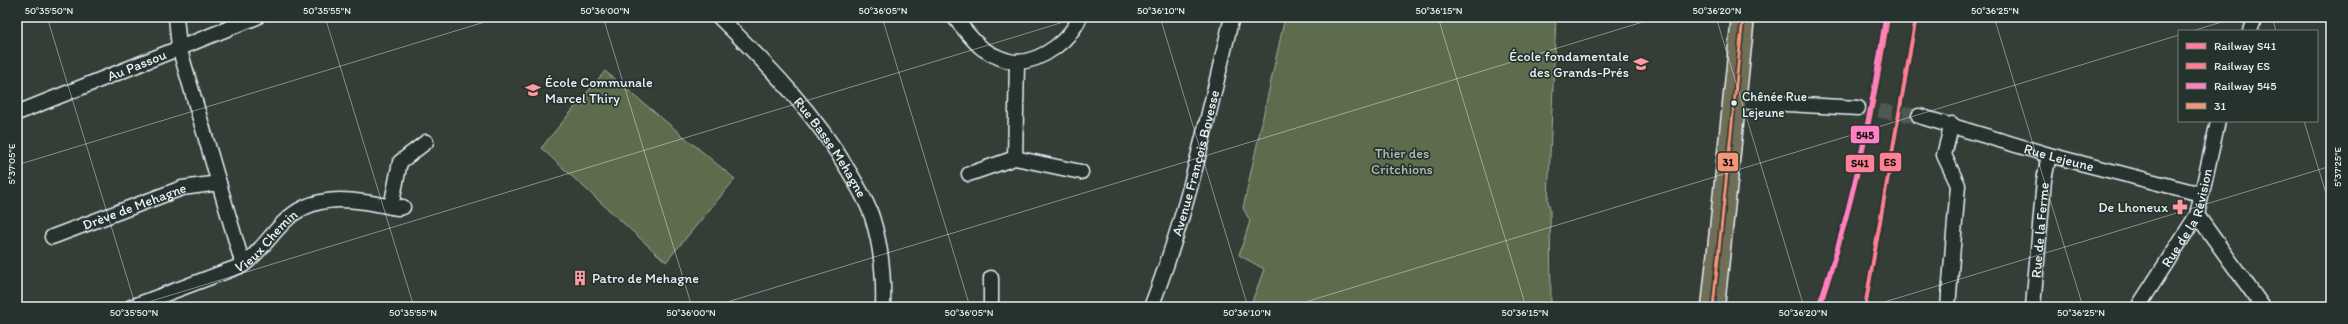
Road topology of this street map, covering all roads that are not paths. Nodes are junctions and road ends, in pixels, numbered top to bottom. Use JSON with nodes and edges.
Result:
{"nodes":[{"id":1,"x":176,"y":17,"type":"edge"},
{"id":2,"x":257,"y":17,"type":"edge"},
{"id":3,"x":719,"y":17,"type":"edge"},
{"id":4,"x":954,"y":17,"type":"edge"},
{"id":5,"x":1080,"y":17,"type":"edge"},
{"id":6,"x":1232,"y":17,"type":"edge"},
{"id":7,"x":1743,"y":17,"type":"edge"},
{"id":8,"x":2255,"y":17,"type":"edge"},
{"id":9,"x":2250,"y":30,"type":"edge"},
{"id":10,"x":179,"y":47,"type":"junction"},
{"id":11,"x":1017,"y":62,"type":"junction"},
{"id":12,"x":1734,"y":101,"type":"junction"},
{"id":13,"x":1858,"y":108,"type":"tunnel mouth"},
{"id":14,"x":17,"y":114,"type":"edge"},
{"id":15,"x":1919,"y":116,"type":"tunnel mouth"},
{"id":16,"x":2218,"y":122,"type":"edge"},
{"id":17,"x":1952,"y":124,"type":"junction"},
{"id":18,"x":426,"y":142,"type":"dead end"},
{"id":19,"x":2050,"y":155,"type":"junction"},
{"id":20,"x":1015,"y":158,"type":"junction"},
{"id":21,"x":1081,"y":172,"type":"dead end"},
{"id":22,"x":969,"y":174,"type":"dead end"},
{"id":23,"x":219,"y":183,"type":"junction"},
{"id":24,"x":2201,"y":194,"type":"junction"},
{"id":25,"x":2197,"y":215,"type":"junction"},
{"id":26,"x":52,"y":237,"type":"dead end"},
{"id":27,"x":243,"y":265,"type":"junction"},
{"id":28,"x":991,"y":278,"type":"dead end"},
{"id":29,"x":131,"y":307,"type":"edge"},
{"id":30,"x":883,"y":307,"type":"edge"},
{"id":31,"x":990,"y":307,"type":"edge"},
{"id":32,"x":1151,"y":307,"type":"edge"},
{"id":33,"x":1713,"y":307,"type":"edge"},
{"id":34,"x":1948,"y":307,"type":"edge"},
{"id":35,"x":2033,"y":307,"type":"edge"},
{"id":36,"x":2138,"y":307,"type":"edge"},
{"id":37,"x":2264,"y":307,"type":"edge"}],
"edges":[{"from":1,"to":10,"type":"street"},
{"from":2,"to":10,"type":"street","name":"Au Passou"},
{"from":3,"to":30,"type":"street","name":"Rue Basse Mehagne"},
{"from":4,"to":11,"type":"street"},
{"from":5,"to":11,"type":"street"},
{"from":6,"to":32,"type":"street","name":"Avenue François Bovesse"},
{"from":7,"to":12,"type":"main road"},
{"from":8,"to":9,"type":"street"},
{"from":10,"to":14,"type":"street","name":"Au Passou"},
{"from":10,"to":23,"type":"street"},
{"from":11,"to":20,"type":"street"},
{"from":12,"to":13,"type":"street"},
{"from":12,"to":33,"type":"main road"},
{"from":15,"to":17,"type":"street","name":"Rue Lejeune"},
{"from":16,"to":24,"type":"street","name":"Rue de la Révision"},
{"from":17,"to":19,"type":"street","name":"Rue Lejeune"},
{"from":17,"to":34,"type":"street"},
{"from":18,"to":27,"type":"street","name":"Vieux Chemin"},
{"from":19,"to":24,"type":"street","name":"Rue Lejeune"},
{"from":19,"to":35,"type":"street","name":"Rue de la Ferme"},
{"from":20,"to":21,"type":"street"},
{"from":20,"to":22,"type":"street"},
{"from":23,"to":26,"type":"street","name":"Drève de Mehagne"},
{"from":23,"to":27,"type":"street"},
{"from":24,"to":25,"type":"street","name":"Rue de la Révision"},
{"from":25,"to":36,"type":"street","name":"Rue de la Révision"},
{"from":25,"to":37,"type":"street"},
{"from":27,"to":29,"type":"street","name":"Vieux Chemin"},
{"from":28,"to":31,"type":"street"}]}
